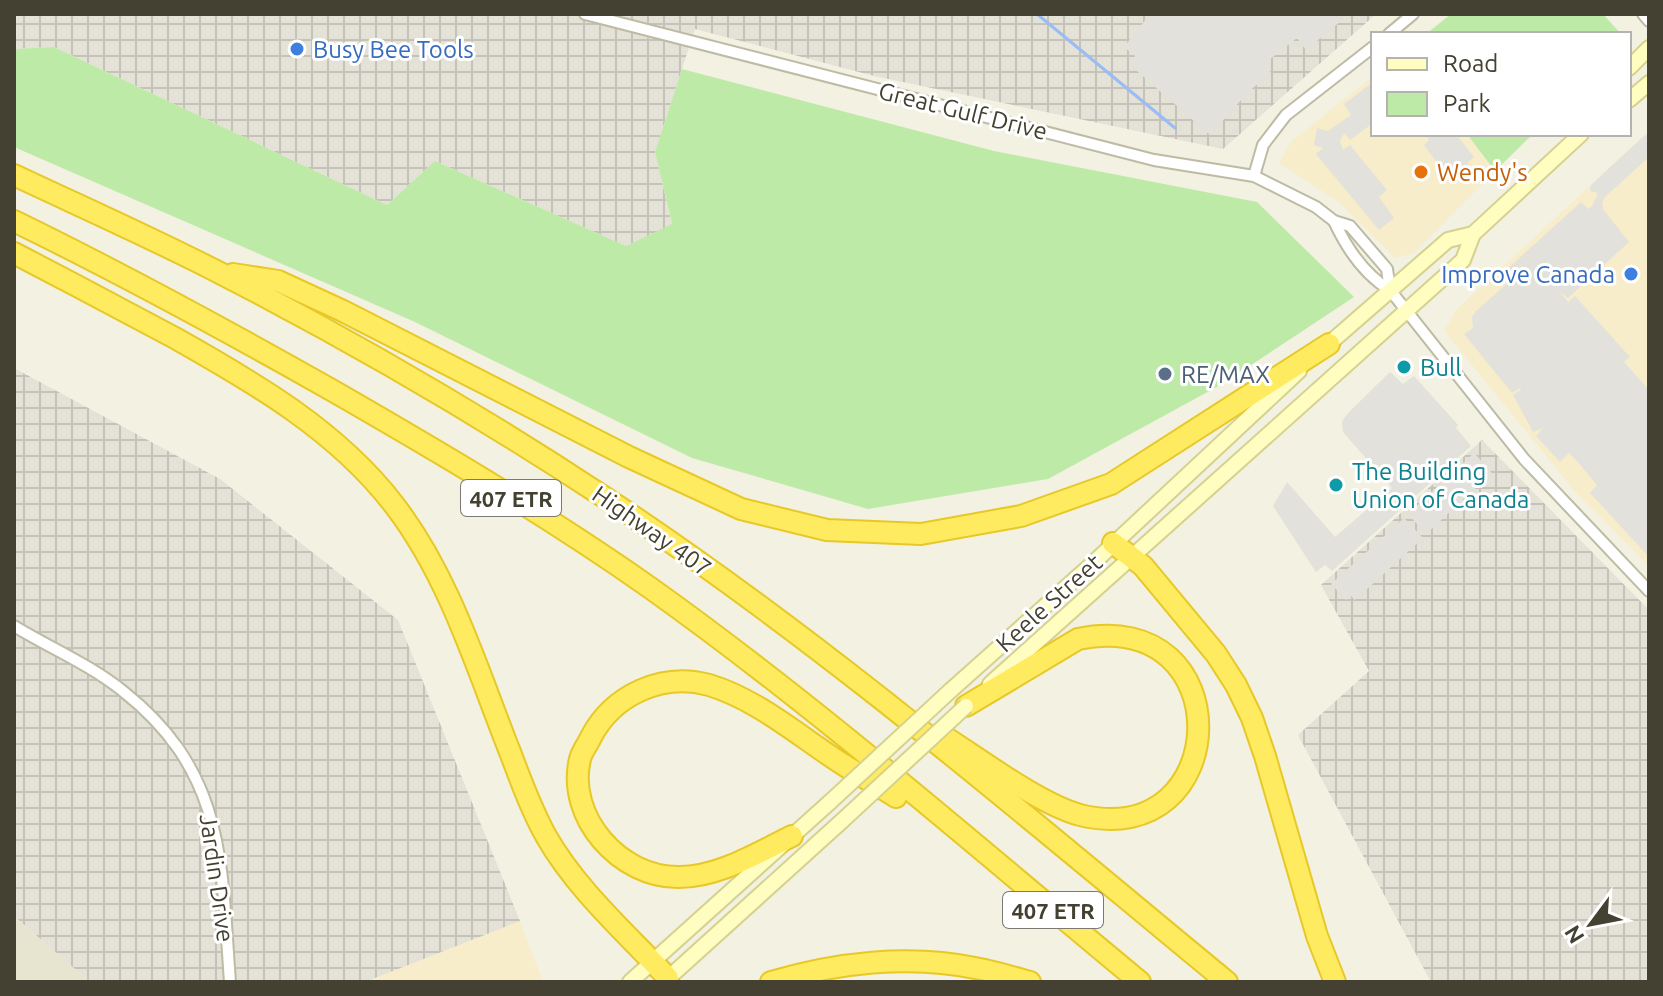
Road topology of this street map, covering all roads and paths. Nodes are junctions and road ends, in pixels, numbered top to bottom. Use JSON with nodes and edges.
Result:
{"nodes":[{"id":1,"x":585,"y":14,"type":"edge"},
{"id":2,"x":1413,"y":14,"type":"edge"},
{"id":3,"x":1643,"y":14,"type":"edge"},
{"id":4,"x":1649,"y":21,"type":"edge"},
{"id":5,"x":1391,"y":32,"type":"edge"},
{"id":6,"x":1649,"y":48,"type":"edge"},
{"id":7,"x":1371,"y":49,"type":"edge"},
{"id":8,"x":1631,"y":66,"type":"edge"},
{"id":9,"x":1649,"y":83,"type":"edge"},
{"id":10,"x":1631,"y":98,"type":"edge"},
{"id":11,"x":1579,"y":136,"type":"edge"},
{"id":12,"x":14,"y":175,"type":"edge"},
{"id":13,"x":1254,"y":176,"type":"junction"},
{"id":14,"x":14,"y":221,"type":"edge"},
{"id":15,"x":1334,"y":221,"type":"junction"},
{"id":16,"x":1473,"y":234,"type":"junction"},
{"id":17,"x":14,"y":253,"type":"edge"},
{"id":18,"x":219,"y":272,"type":"junction"},
{"id":19,"x":1390,"y":290,"type":"junction"},
{"id":20,"x":1405,"y":311,"type":"junction"},
{"id":21,"x":1329,"y":344,"type":"junction"},
{"id":22,"x":1113,"y":543,"type":"junction"},
{"id":23,"x":1130,"y":557,"type":"junction"},
{"id":24,"x":1649,"y":591,"type":"edge"},
{"id":25,"x":14,"y":626,"type":"edge"},
{"id":26,"x":875,"y":693,"type":"junction"},
{"id":27,"x":966,"y":706,"type":"junction"},
{"id":28,"x":792,"y":836,"type":"junction"},
{"id":29,"x":966,"y":838,"type":"junction"},
{"id":30,"x":652,"y":962,"type":"junction"},
{"id":31,"x":666,"y":980,"type":"edge"},
{"id":32,"x":230,"y":982,"type":"edge"},
{"id":33,"x":630,"y":982,"type":"edge"},
{"id":34,"x":771,"y":982,"type":"edge"},
{"id":35,"x":1030,"y":982,"type":"edge"},
{"id":36,"x":1140,"y":982,"type":"edge"},
{"id":37,"x":1227,"y":982,"type":"edge"},
{"id":38,"x":1335,"y":982,"type":"edge"}],
"edges":[{"from":1,"to":13,"type":"street","name":"Great Gulf Drive"},
{"from":2,"to":5,"type":"street"},
{"from":3,"to":4,"type":"street"},
{"from":6,"to":8,"type":"main road"},
{"from":7,"to":13,"type":"street"},
{"from":9,"to":10,"type":"main road"},
{"from":11,"to":16,"type":"main road","name":"Keele Street"},
{"from":12,"to":18,"type":"highway","name":"Highway 407","number":"407 ETR"},
{"from":13,"to":15,"type":"street","name":"Great Gulf Drive"},
{"from":14,"to":29,"type":"highway","name":"Highway 407","number":"407 ETR"},
{"from":15,"to":19,"type":"street","name":"Great Gulf Drive"},
{"from":15,"to":19,"type":"street","name":"Great Gulf Drive"},
{"from":16,"to":19,"type":"main road","name":"Keele Street"},
{"from":16,"to":20,"type":"main road","name":"Keele Street"},
{"from":17,"to":30,"type":"highway"},
{"from":18,"to":21,"type":"highway"},
{"from":18,"to":26,"type":"highway","name":"Highway 407","number":"407 ETR"},
{"from":19,"to":20,"type":"street"},
{"from":19,"to":21,"type":"main road","name":"Keele Street"},
{"from":20,"to":23,"type":"main road","name":"Keele Street"},
{"from":20,"to":24,"type":"street"},
{"from":21,"to":22,"type":"main road","name":"Keele Street"},
{"from":22,"to":23,"type":"highway"},
{"from":22,"to":28,"type":"main road","name":"Keele Street","bridge":true},
{"from":23,"to":27,"type":"main road","name":"Keele Street"},
{"from":23,"to":38,"type":"highway"},
{"from":25,"to":32,"type":"street","name":"Jardin Drive"},
{"from":26,"to":27,"type":"highway"},
{"from":26,"to":37,"type":"highway","name":"Highway 407","number":"407 ETR"},
{"from":27,"to":31,"type":"main road","name":"Keele Street","bridge":true},
{"from":28,"to":29,"type":"highway"},
{"from":28,"to":30,"type":"main road","name":"Keele Street"},
{"from":29,"to":36,"type":"highway","name":"Highway 407","number":"407 ETR"},
{"from":30,"to":31,"type":"highway"},
{"from":30,"to":33,"type":"main road","name":"Keele Street"},
{"from":34,"to":35,"type":"highway"}]}
